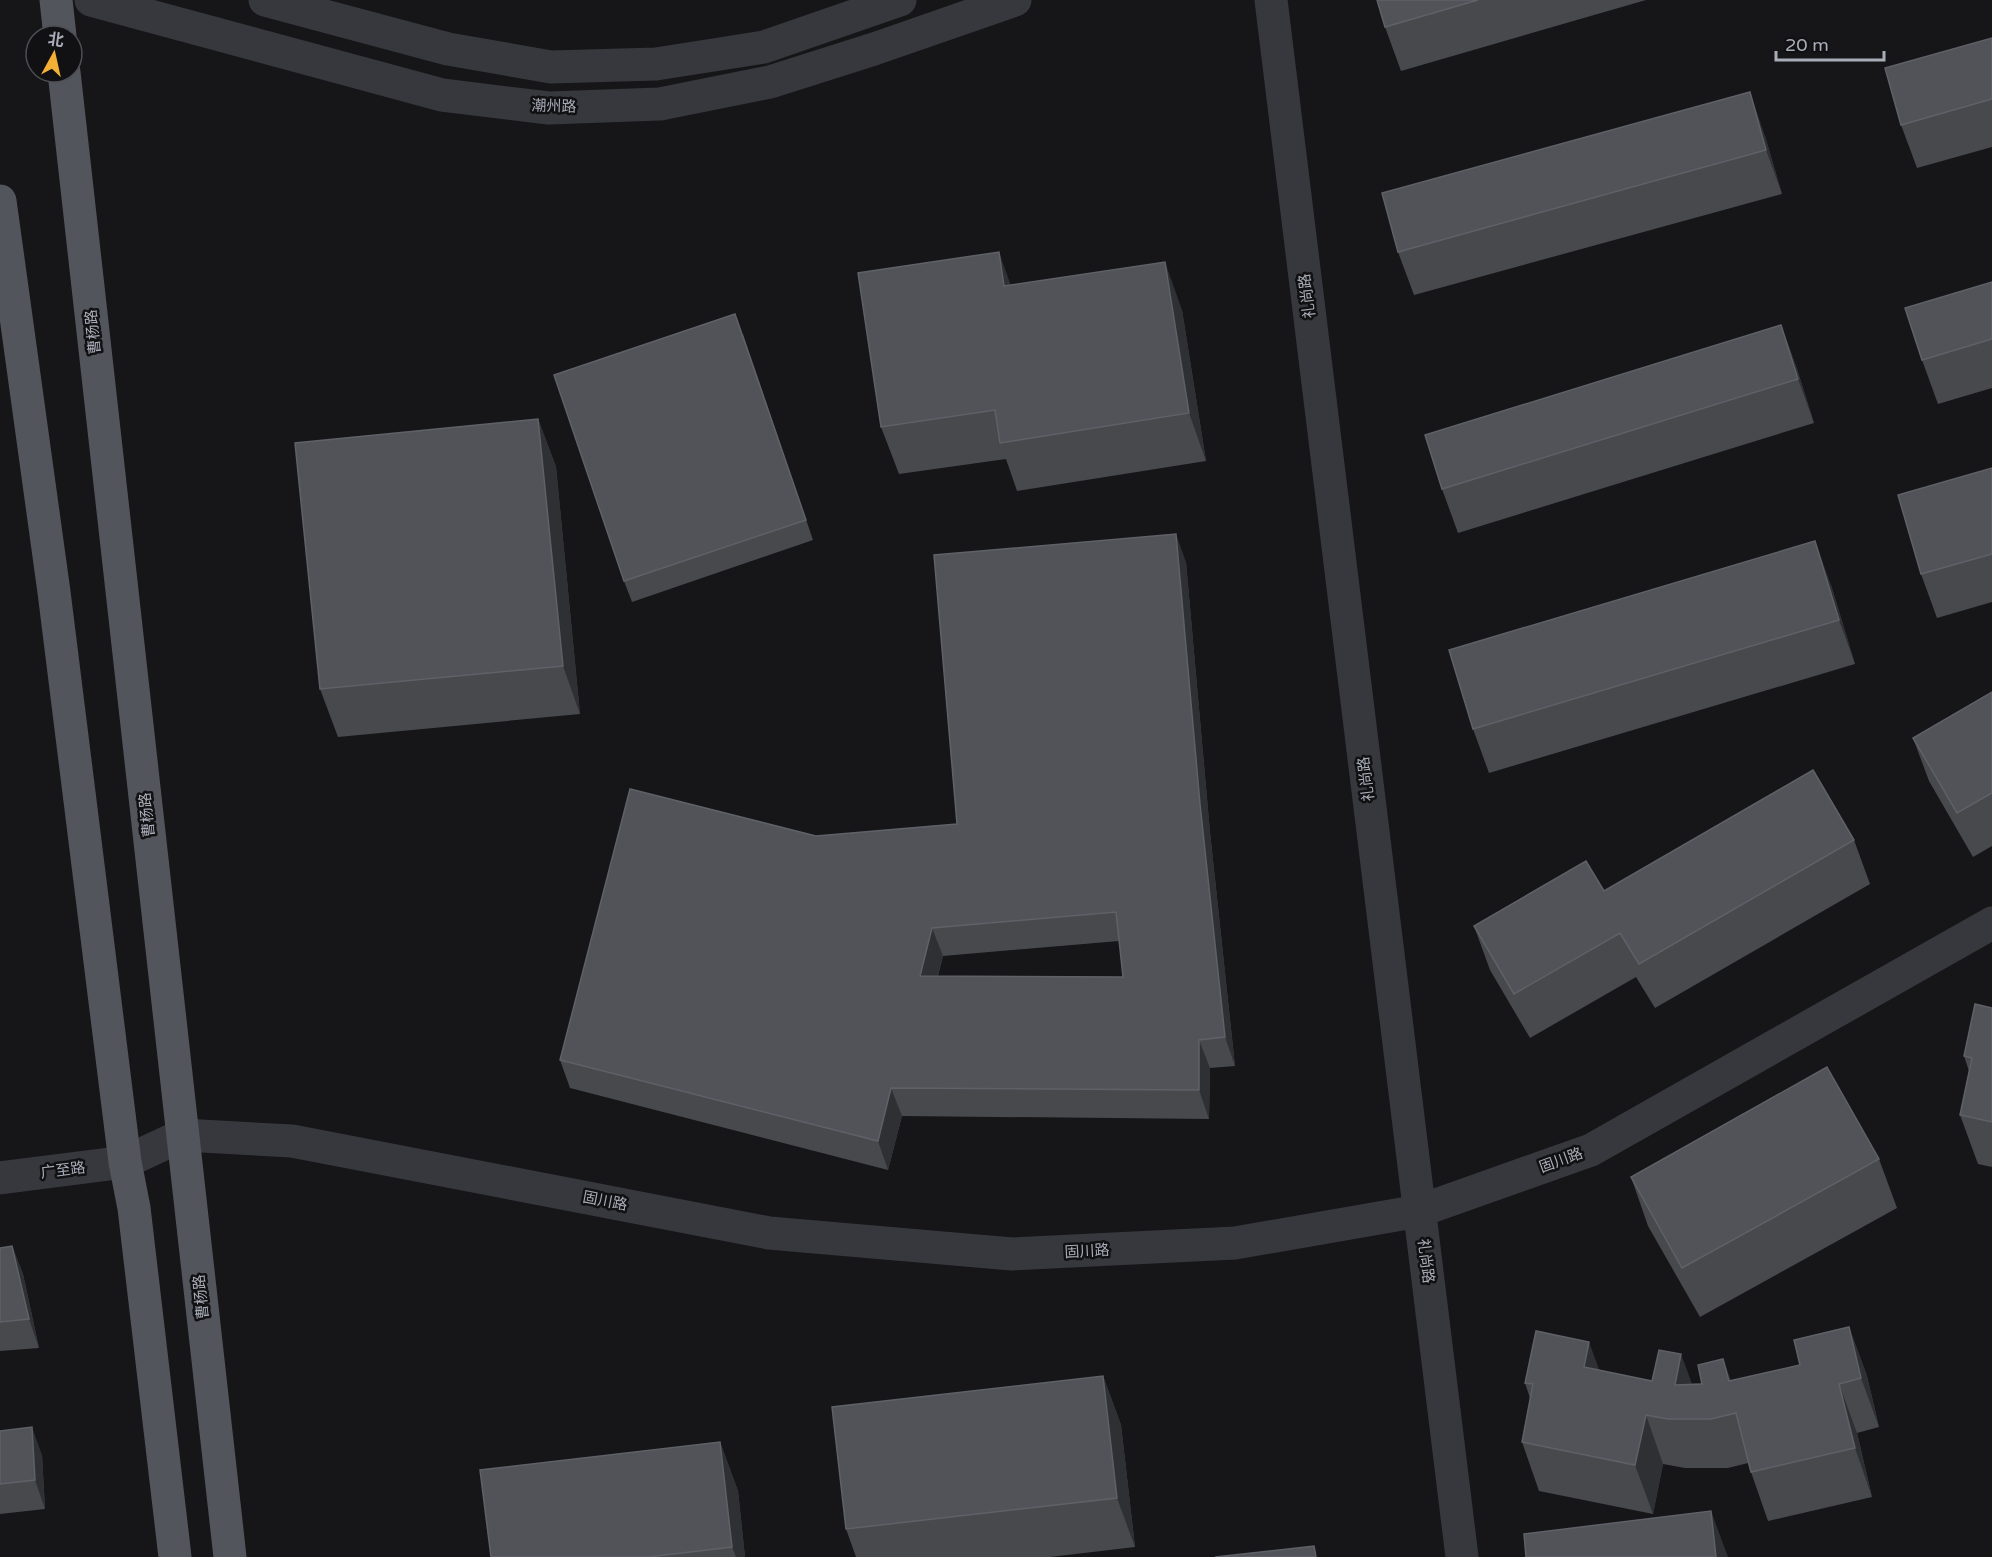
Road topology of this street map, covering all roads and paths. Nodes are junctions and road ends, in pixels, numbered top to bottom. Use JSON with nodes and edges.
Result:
{"nodes":[{"id":1,"x":56,"y":0,"type":"edge"},
{"id":2,"x":91,"y":0,"type":"edge"},
{"id":3,"x":265,"y":0,"type":"edge"},
{"id":4,"x":900,"y":0,"type":"edge"},
{"id":5,"x":1015,"y":0,"type":"edge"},
{"id":6,"x":1271,"y":0,"type":"edge"},
{"id":7,"x":59,"y":24,"type":"edge"},
{"id":8,"x":65,"y":84,"type":"edge"},
{"id":9,"x":0,"y":201,"type":"edge"},
{"id":10,"x":1992,"y":923,"type":"edge"},
{"id":11,"x":183,"y":1135,"type":"junction"},
{"id":12,"x":125,"y":1161,"type":"junction"},
{"id":13,"x":0,"y":1178,"type":"edge"},
{"id":14,"x":1419,"y":1211,"type":"junction"},
{"id":15,"x":175,"y":1557,"type":"edge"},
{"id":16,"x":230,"y":1557,"type":"edge"},
{"id":17,"x":1462,"y":1557,"type":"edge"}],
"edges":[{"from":1,"to":7,"type":"main road"},
{"from":2,"to":5,"type":"street","name":"潮州路"},
{"from":3,"to":4,"type":"street"},
{"from":6,"to":14,"type":"street","name":"礼尚路"},
{"from":8,"to":11,"type":"main road","name":"曹杨路"},
{"from":9,"to":12,"type":"main road"},
{"from":10,"to":14,"type":"street","name":"固川路"},
{"from":11,"to":12,"type":"street","name":"固川路"},
{"from":11,"to":14,"type":"street","name":"固川路"},
{"from":11,"to":16,"type":"main road","name":"曹杨路"},
{"from":12,"to":13,"type":"street","name":"广至路"},
{"from":12,"to":15,"type":"main road"},
{"from":14,"to":17,"type":"street","name":"礼尚路"}]}
